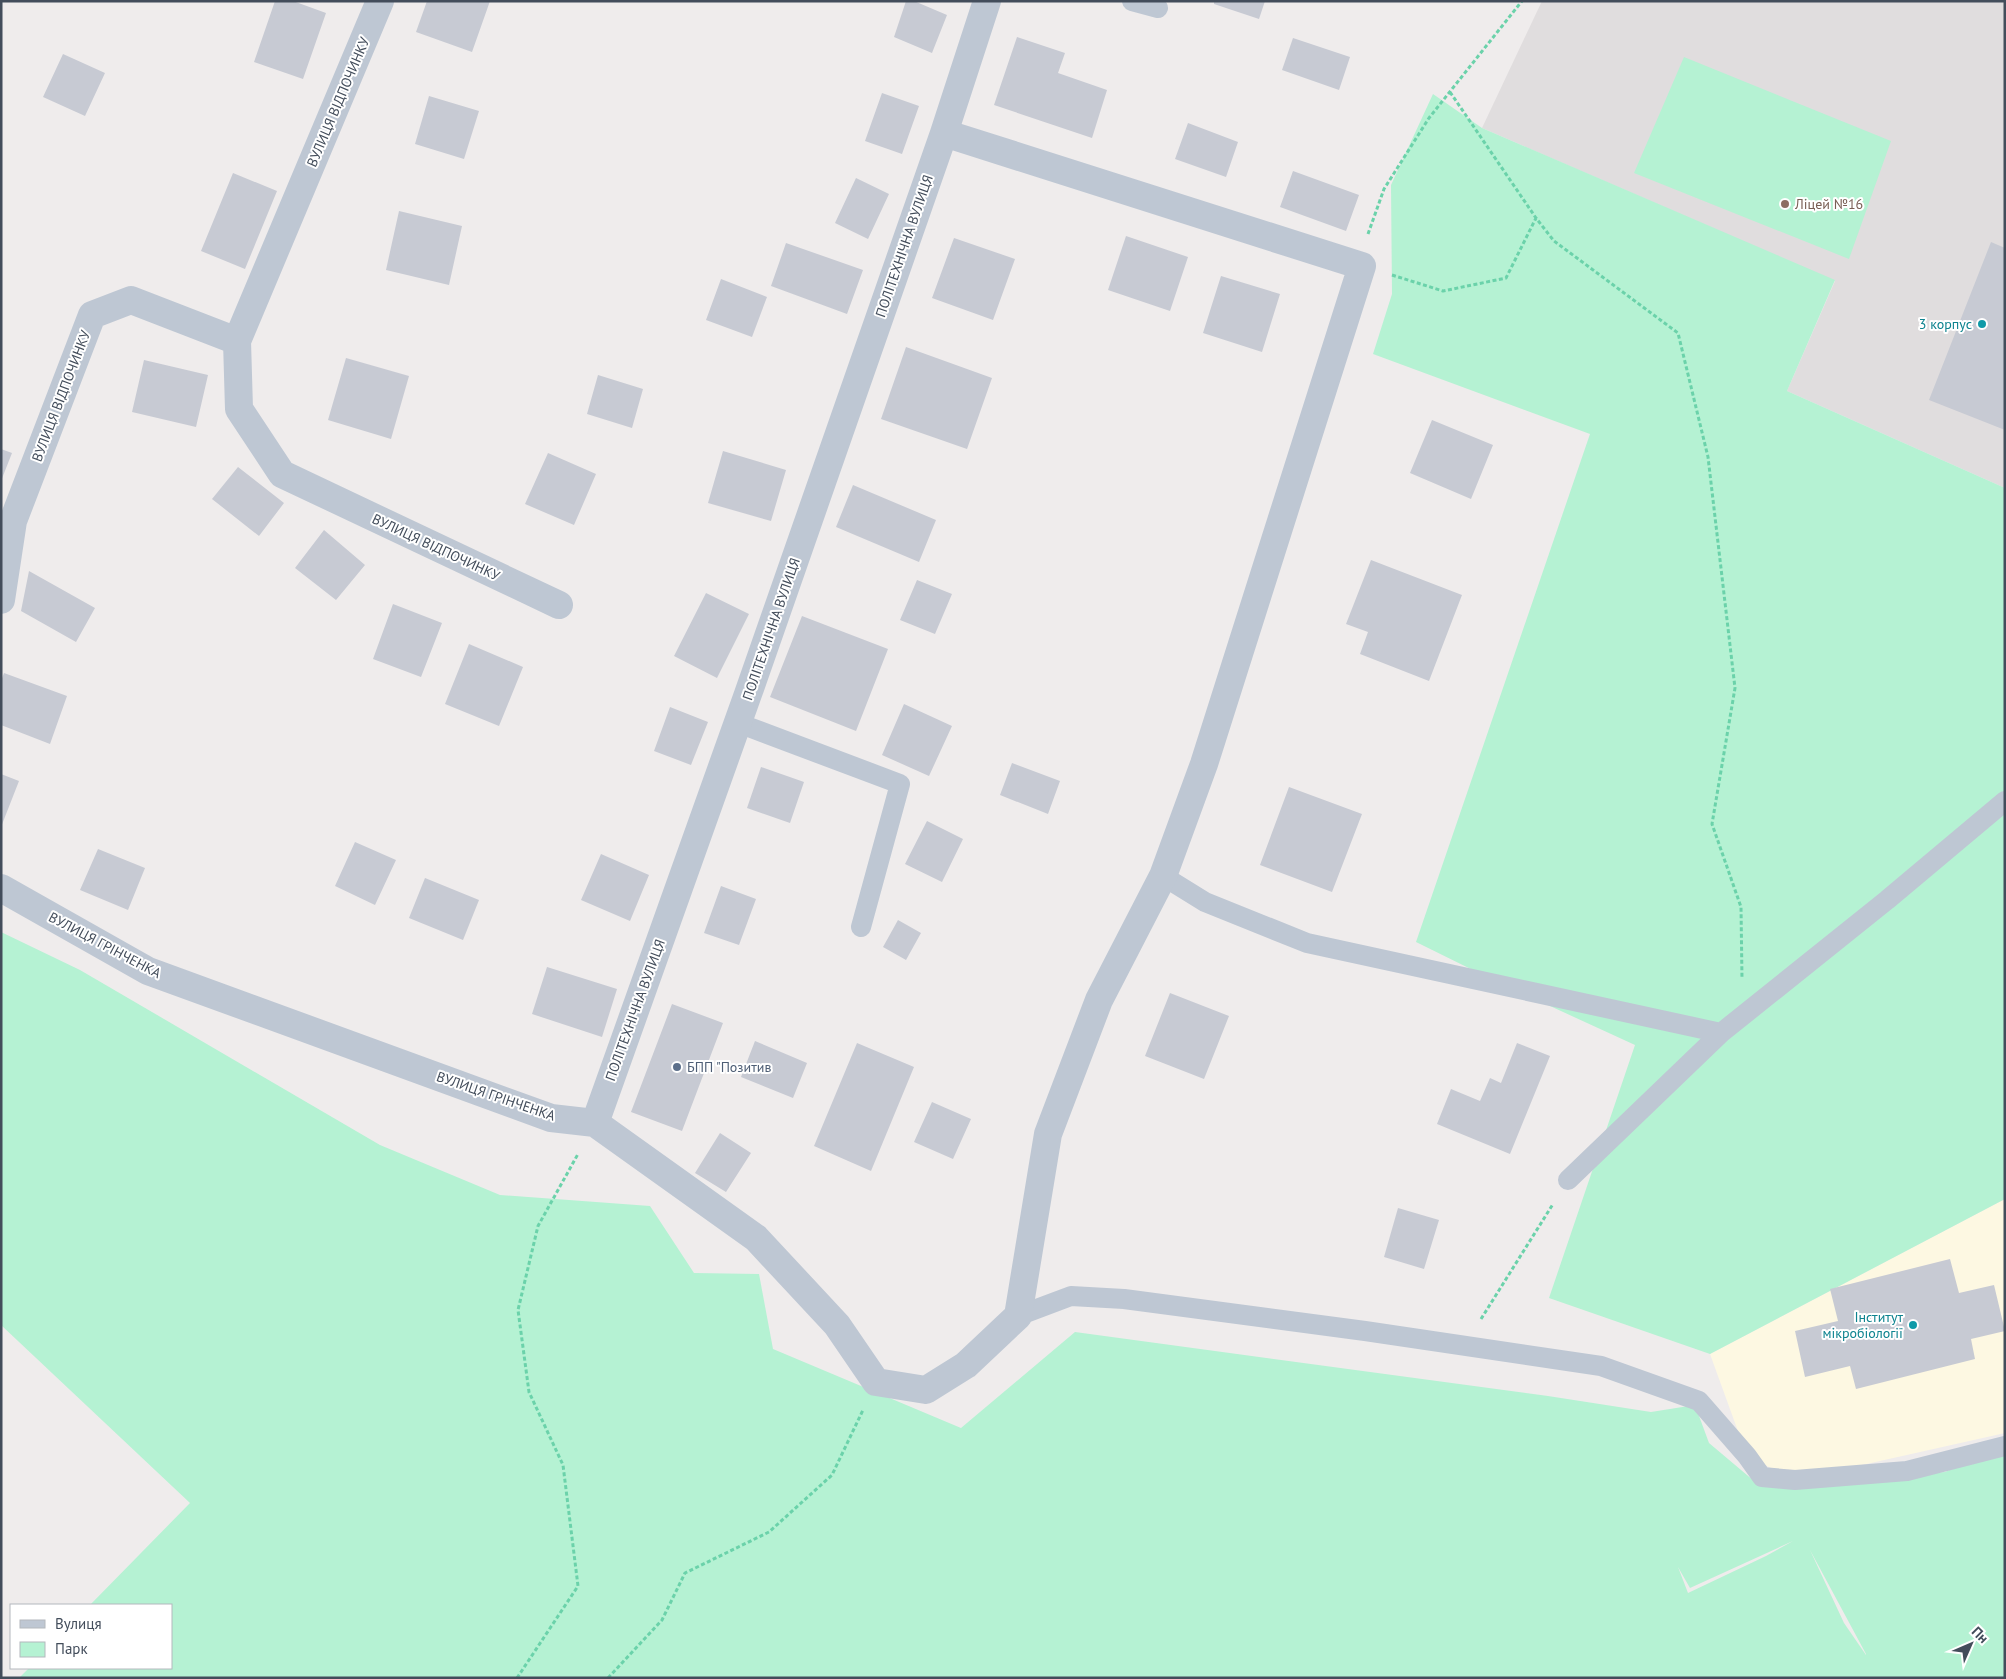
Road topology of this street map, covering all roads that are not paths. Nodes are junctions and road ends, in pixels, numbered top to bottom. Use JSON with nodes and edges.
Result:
{"nodes":[{"id":1,"x":380,"y":1,"type":"edge"},
{"id":2,"x":987,"y":1,"type":"edge"},
{"id":3,"x":1132,"y":1,"type":"edge"},
{"id":4,"x":1158,"y":8,"type":"dead end"},
{"id":5,"x":944,"y":133,"type":"junction"},
{"id":6,"x":238,"y":342,"type":"junction"},
{"id":7,"x":1,"y":600,"type":"edge"},
{"id":8,"x":559,"y":605,"type":"dead end"},
{"id":9,"x":738,"y":723,"type":"junction"},
{"id":10,"x":2005,"y":801,"type":"edge"},
{"id":11,"x":1164,"y":876,"type":"junction"},
{"id":12,"x":1,"y":888,"type":"edge"},
{"id":13,"x":861,"y":927,"type":"dead end"},
{"id":14,"x":1721,"y":1033,"type":"junction"},
{"id":15,"x":595,"y":1123,"type":"junction"},
{"id":16,"x":1568,"y":1180,"type":"road end"},
{"id":17,"x":1018,"y":1316,"type":"junction"},
{"id":18,"x":2005,"y":1446,"type":"edge"}],
"edges":[{"from":1,"to":6,"type":"street","name":"ВУЛИЦЯ ВІДПОЧИНКУ"},
{"from":2,"to":5,"type":"street","name":"ПОЛІТЕХНІЧНА ВУЛИЦЯ"},
{"from":3,"to":4,"type":"lane"},
{"from":5,"to":9,"type":"street","name":"ПОЛІТЕХНІЧНА ВУЛИЦЯ"},
{"from":5,"to":11,"type":"street"},
{"from":6,"to":7,"type":"street","name":"ВУЛИЦЯ ВІДПОЧИНКУ"},
{"from":6,"to":8,"type":"street","name":"ВУЛИЦЯ ВІДПОЧИНКУ"},
{"from":9,"to":13,"type":"lane"},
{"from":9,"to":15,"type":"street","name":"ПОЛІТЕХНІЧНА ВУЛИЦЯ"},
{"from":10,"to":14,"type":"lane"},
{"from":11,"to":14,"type":"lane"},
{"from":11,"to":17,"type":"street"},
{"from":12,"to":15,"type":"street","name":"ВУЛИЦЯ ГРІНЧЕНКА"},
{"from":14,"to":16,"type":"lane"},
{"from":15,"to":17,"type":"street","name":"ВУЛИЦЯ ГРІНЧЕНКА"},
{"from":17,"to":18,"type":"lane"}]}
